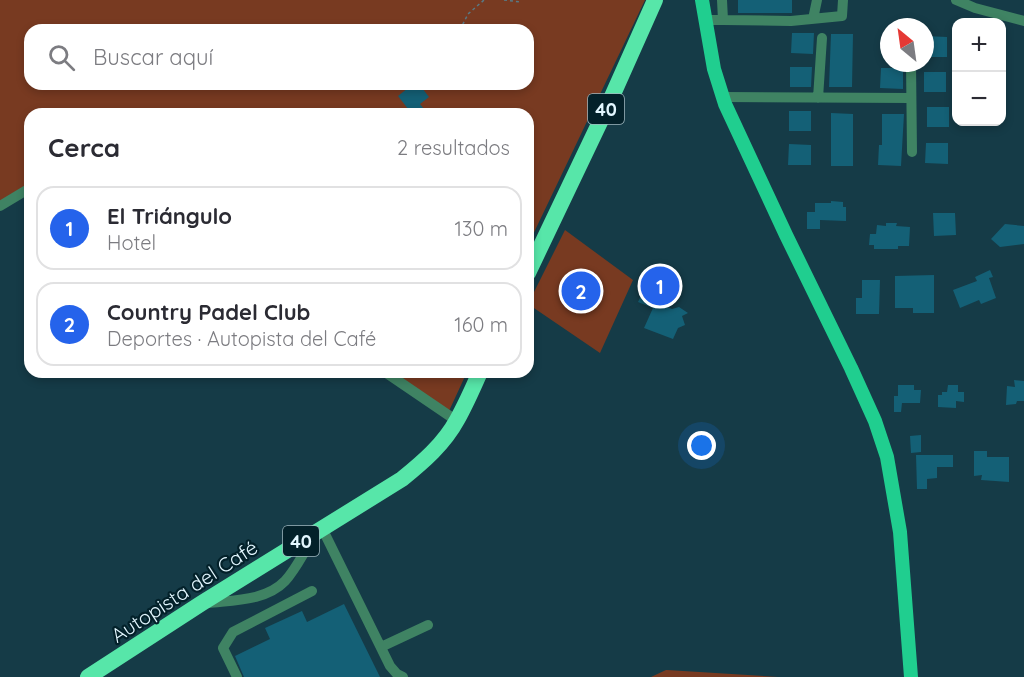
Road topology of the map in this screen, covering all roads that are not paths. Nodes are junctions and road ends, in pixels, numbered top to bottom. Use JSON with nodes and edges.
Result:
{"nodes":[{"id":1,"x":655,"y":0,"type":"edge"},
{"id":2,"x":702,"y":0,"type":"edge"},
{"id":3,"x":722,"y":0,"type":"edge"},
{"id":4,"x":817,"y":0,"type":"edge"},
{"id":5,"x":843,"y":0,"type":"edge"},
{"id":6,"x":956,"y":0,"type":"edge"},
{"id":7,"x":813,"y":19,"type":"junction"},
{"id":8,"x":705,"y":20,"type":"junction"},
{"id":9,"x":723,"y":20,"type":"junction"},
{"id":10,"x":1024,"y":21,"type":"edge"},
{"id":11,"x":1024,"y":32,"type":"edge"},
{"id":12,"x":822,"y":38,"type":"dead end"},
{"id":13,"x":912,"y":72,"type":"edge"},
{"id":14,"x":723,"y":98,"type":"junction"},
{"id":15,"x":818,"y":98,"type":"junction"},
{"id":16,"x":911,"y":98,"type":"junction"},
{"id":17,"x":912,"y":152,"type":"dead end"},
{"id":18,"x":24,"y":192,"type":"edge"},
{"id":19,"x":0,"y":206,"type":"edge"},
{"id":20,"x":534,"y":260,"type":"edge"},
{"id":21,"x":394,"y":378,"type":"edge"},
{"id":22,"x":477,"y":378,"type":"edge"},
{"id":23,"x":457,"y":421,"type":"junction"},
{"id":24,"x":320,"y":529,"type":"junction"},
{"id":25,"x":282,"y":584,"type":"junction"},
{"id":26,"x":270,"y":591,"type":"junction"},
{"id":27,"x":312,"y":591,"type":"dead end"},
{"id":28,"x":291,"y":602,"type":"junction"},
{"id":29,"x":202,"y":603,"type":"junction"},
{"id":30,"x":278,"y":609,"type":"junction"},
{"id":31,"x":428,"y":625,"type":"dead end"},
{"id":32,"x":381,"y":647,"type":"junction"},
{"id":33,"x":95,"y":675,"type":"edge"},
{"id":34,"x":237,"y":677,"type":"edge"},
{"id":35,"x":403,"y":677,"type":"edge"},
{"id":36,"x":911,"y":677,"type":"edge"}],
"edges":[{"from":1,"to":20,"type":"highway","number":"40"},
{"from":2,"to":8,"type":"main road"},
{"from":3,"to":9,"type":"street"},
{"from":4,"to":7,"type":"street"},
{"from":5,"to":7,"type":"street"},
{"from":6,"to":10,"type":"street"},
{"from":7,"to":9,"type":"street"},
{"from":8,"to":9,"type":"street"},
{"from":8,"to":14,"type":"main road"},
{"from":10,"to":11,"type":"street"},
{"from":12,"to":15,"type":"street"},
{"from":13,"to":16,"type":"street"},
{"from":14,"to":15,"type":"street"},
{"from":14,"to":36,"type":"main road"},
{"from":15,"to":16,"type":"street"},
{"from":16,"to":17,"type":"street"},
{"from":18,"to":19,"type":"street"},
{"from":21,"to":23,"type":"street"},
{"from":22,"to":23,"type":"highway","name":"Autopista del Café","number":"40"},
{"from":23,"to":24,"type":"highway","name":"Autopista del Café","number":"40"},
{"from":24,"to":25,"type":"street"},
{"from":24,"to":29,"type":"highway","name":"Autopista del Café","number":"40"},
{"from":24,"to":32,"type":"street"},
{"from":25,"to":26,"type":"street"},
{"from":25,"to":28,"type":"street"},
{"from":26,"to":29,"type":"street"},
{"from":26,"to":30,"type":"street"},
{"from":27,"to":28,"type":"street"},
{"from":28,"to":30,"type":"street"},
{"from":29,"to":33,"type":"highway","name":"Autopista del Café","number":"40"},
{"from":30,"to":34,"type":"street"},
{"from":31,"to":32,"type":"street"},
{"from":32,"to":35,"type":"street"}]}
